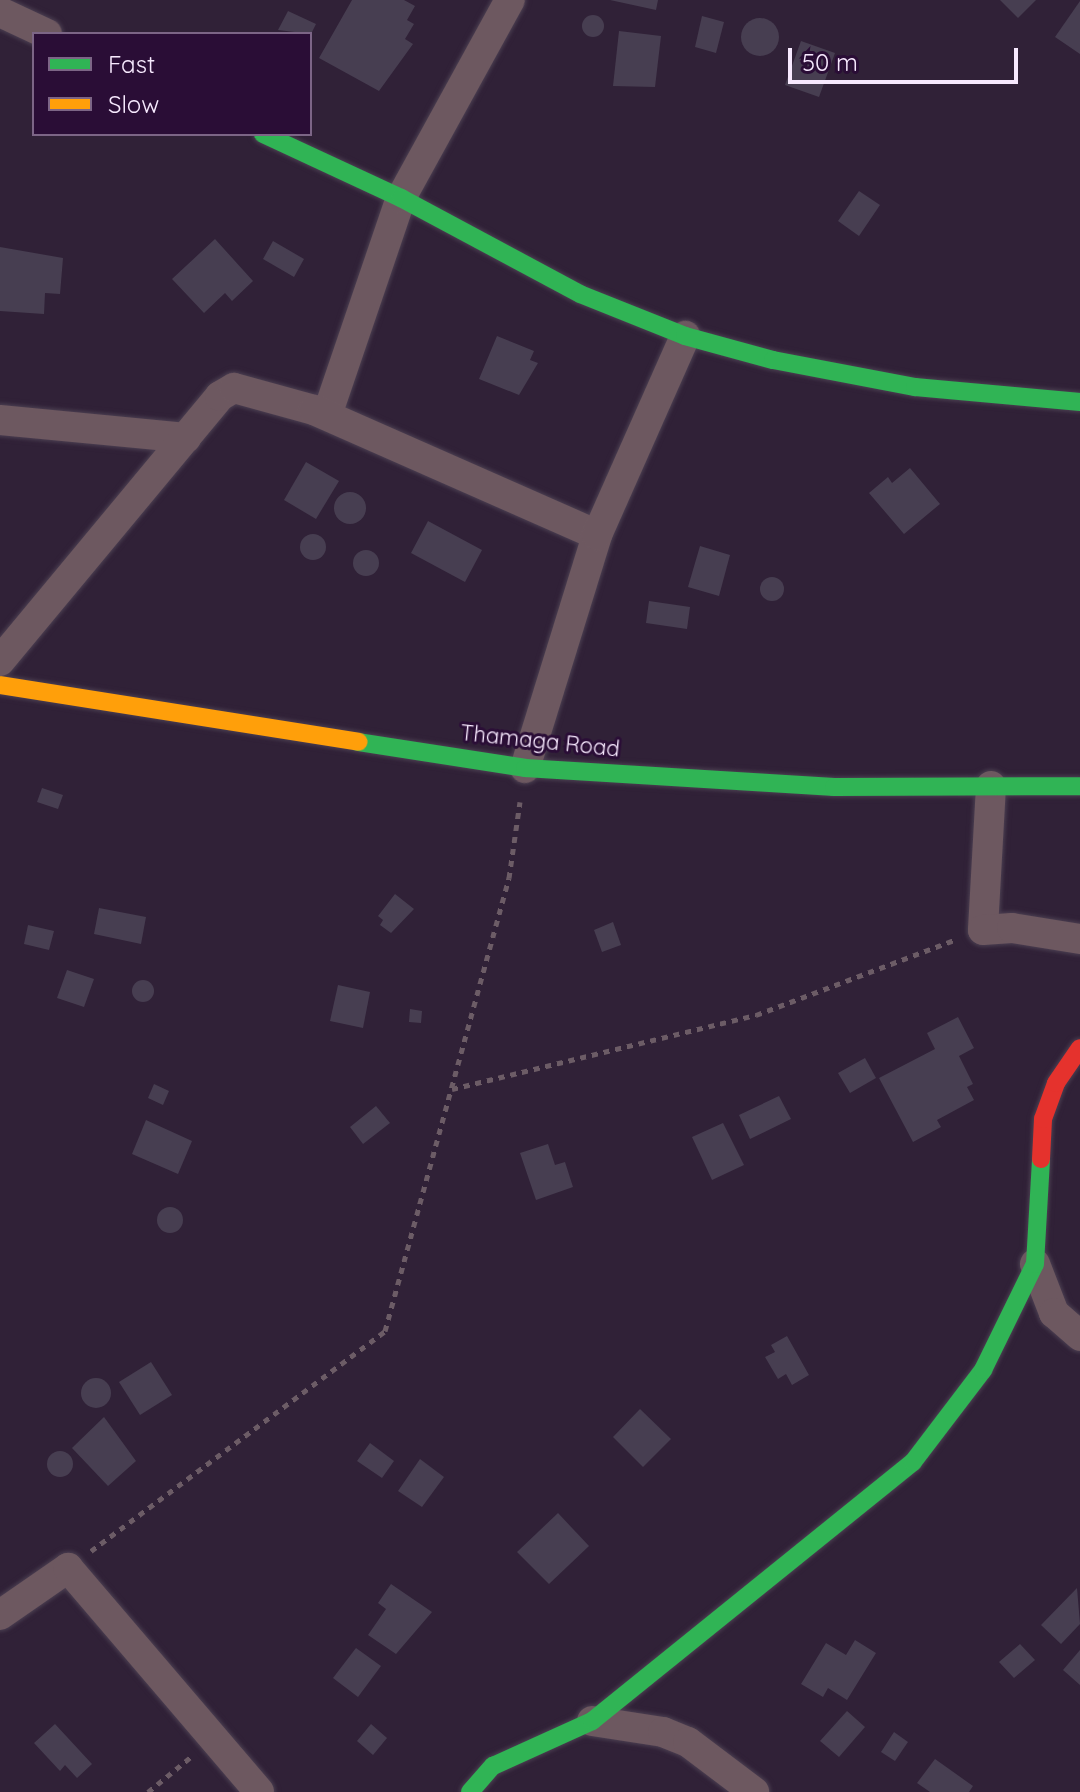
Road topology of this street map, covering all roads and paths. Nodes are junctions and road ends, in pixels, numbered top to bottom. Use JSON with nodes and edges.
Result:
{"nodes":[{"id":1,"x":510,"y":0,"type":"edge"},
{"id":2,"x":267,"y":136,"type":"edge"},
{"id":3,"x":401,"y":198,"type":"junction"},
{"id":4,"x":685,"y":336,"type":"junction"},
{"id":5,"x":1080,"y":402,"type":"edge"},
{"id":6,"x":327,"y":415,"type":"junction"},
{"id":7,"x":0,"y":420,"type":"edge"},
{"id":8,"x":186,"y":438,"type":"junction"},
{"id":9,"x":597,"y":535,"type":"junction"},
{"id":10,"x":0,"y":661,"type":"edge"},
{"id":11,"x":0,"y":685,"type":"edge"},
{"id":12,"x":525,"y":768,"type":"junction"},
{"id":13,"x":991,"y":786,"type":"junction"},
{"id":14,"x":1080,"y":786,"type":"edge"},
{"id":15,"x":983,"y":930,"type":"junction"},
{"id":16,"x":1080,"y":939,"type":"edge"},
{"id":17,"x":1080,"y":1048,"type":"edge"},
{"id":18,"x":451,"y":1089,"type":"junction"},
{"id":19,"x":1035,"y":1264,"type":"junction"},
{"id":20,"x":1080,"y":1336,"type":"edge"},
{"id":21,"x":68,"y":1568,"type":"junction"},
{"id":22,"x":0,"y":1615,"type":"edge"},
{"id":23,"x":592,"y":1721,"type":"junction"},
{"id":24,"x":211,"y":1740,"type":"junction"},
{"id":25,"x":148,"y":1792,"type":"edge"},
{"id":26,"x":259,"y":1792,"type":"edge"},
{"id":27,"x":470,"y":1792,"type":"edge"},
{"id":28,"x":754,"y":1792,"type":"edge"}],
"edges":[{"from":1,"to":3,"type":"street"},
{"from":2,"to":3,"type":"street"},
{"from":3,"to":4,"type":"street"},
{"from":3,"to":6,"type":"street"},
{"from":4,"to":5,"type":"street"},
{"from":4,"to":9,"type":"street"},
{"from":6,"to":8,"type":"street"},
{"from":6,"to":9,"type":"street"},
{"from":7,"to":8,"type":"street"},
{"from":8,"to":10,"type":"street"},
{"from":9,"to":12,"type":"street"},
{"from":11,"to":12,"type":"street","name":"Thamaga Road"},
{"from":12,"to":13,"type":"street","name":"Thamaga Road"},
{"from":12,"to":18,"type":"path"},
{"from":13,"to":14,"type":"street","name":"Thamaga Road"},
{"from":13,"to":15,"type":"street"},
{"from":15,"to":16,"type":"street"},
{"from":15,"to":18,"type":"path"},
{"from":17,"to":19,"type":"street"},
{"from":18,"to":21,"type":"path"},
{"from":19,"to":20,"type":"street"},
{"from":19,"to":23,"type":"street"},
{"from":21,"to":22,"type":"street"},
{"from":21,"to":24,"type":"street"},
{"from":23,"to":27,"type":"street"},
{"from":23,"to":28,"type":"street"},
{"from":24,"to":25,"type":"path"},
{"from":24,"to":26,"type":"street"}]}
